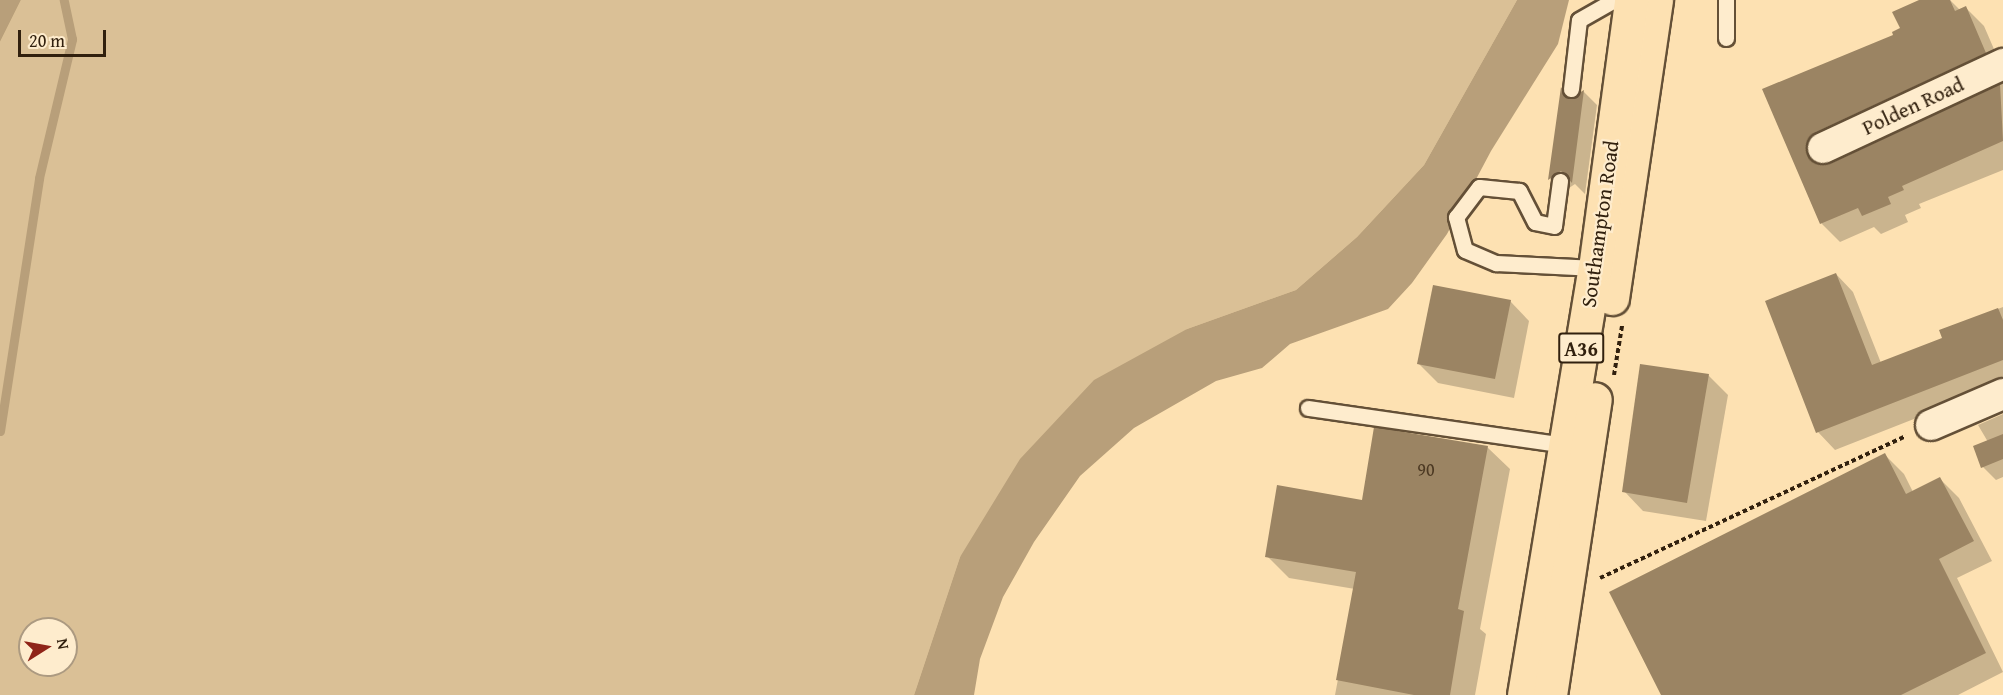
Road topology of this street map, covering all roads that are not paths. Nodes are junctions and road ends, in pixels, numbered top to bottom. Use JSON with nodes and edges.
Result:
{"nodes":[{"id":1,"x":1614,"y":0,"type":"edge"},
{"id":2,"x":1631,"y":0,"type":"edge"},
{"id":3,"x":1656,"y":0,"type":"edge"},
{"id":4,"x":1726,"y":0,"type":"edge"},
{"id":5,"x":1726,"y":38,"type":"dead end"},
{"id":6,"x":2003,"y":64,"type":"edge"},
{"id":7,"x":1571,"y":88,"type":"dead end"},
{"id":8,"x":1823,"y":148,"type":"dead end"},
{"id":9,"x":1560,"y":182,"type":"dead end"},
{"id":10,"x":1595,"y":268,"type":"junction"},
{"id":11,"x":2003,"y":394,"type":"edge"},
{"id":12,"x":1308,"y":408,"type":"dead end"},
{"id":13,"x":1931,"y":425,"type":"road end"},
{"id":14,"x":1565,"y":445,"type":"junction"},
{"id":15,"x":1524,"y":695,"type":"edge"},
{"id":16,"x":1550,"y":695,"type":"edge"}],
"edges":[{"from":1,"to":7,"type":"lane"},
{"from":2,"to":10,"type":"highway","name":"Southampton Road","number":"A36"},
{"from":3,"to":16,"type":"highway","name":"Southampton Road","number":"A36"},
{"from":4,"to":5,"type":"lane"},
{"from":6,"to":8,"type":"street","name":"Polden Road"},
{"from":9,"to":10,"type":"lane"},
{"from":10,"to":14,"type":"highway","name":"Southampton Road","number":"A36"},
{"from":11,"to":13,"type":"street"},
{"from":12,"to":14,"type":"lane"},
{"from":14,"to":15,"type":"highway","name":"Southampton Road","number":"A36"}]}
